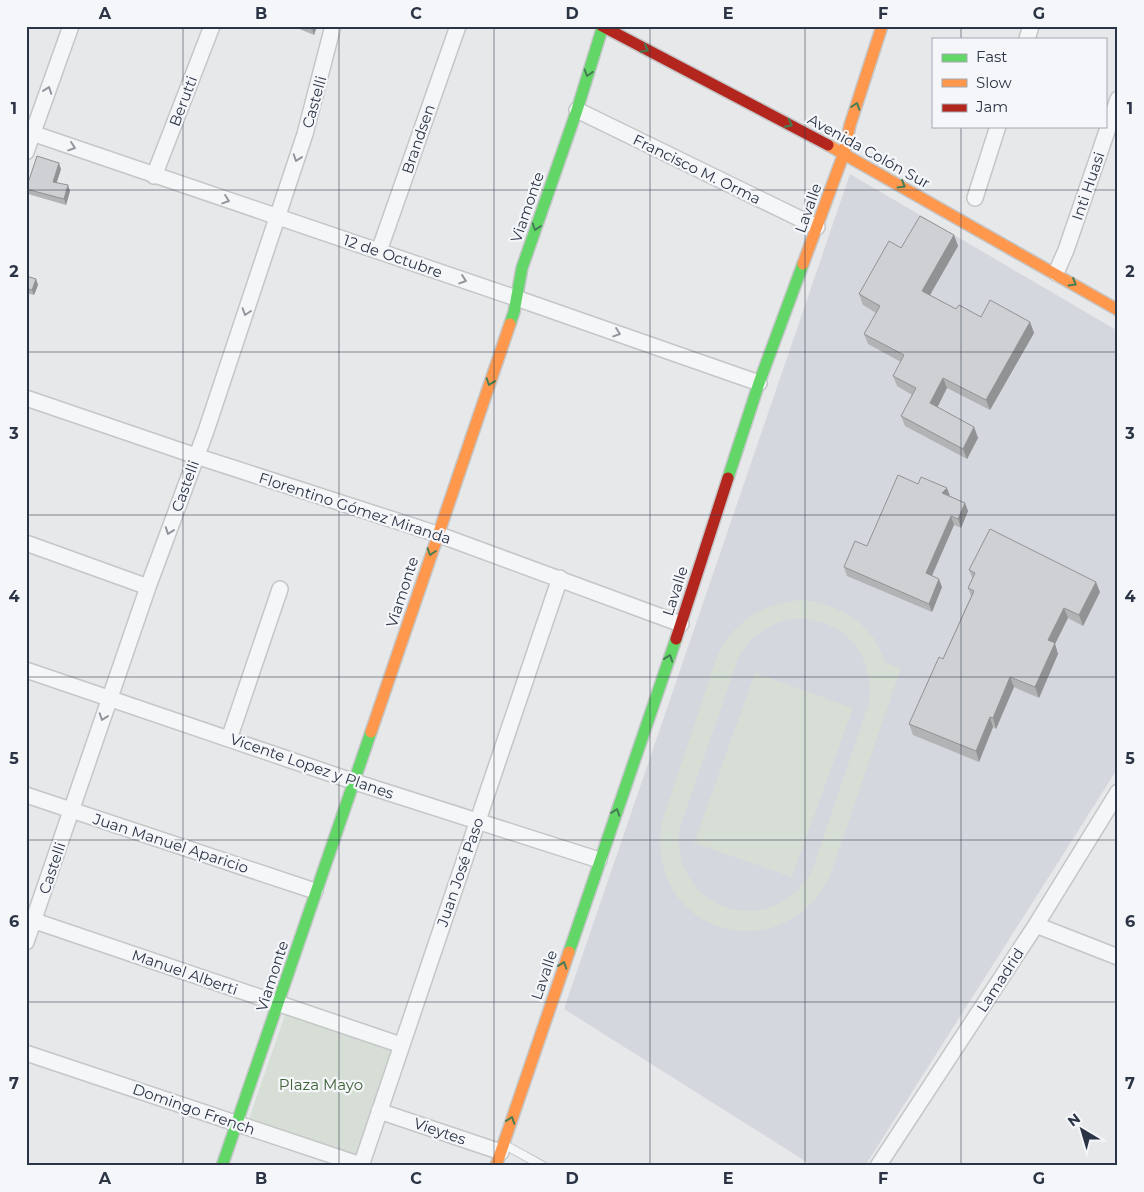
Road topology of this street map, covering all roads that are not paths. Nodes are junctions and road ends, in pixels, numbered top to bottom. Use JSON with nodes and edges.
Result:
{"nodes":[{"id":1,"x":71,"y":26,"type":"edge"},
{"id":2,"x":212,"y":26,"type":"edge"},
{"id":3,"x":333,"y":26,"type":"edge"},
{"id":4,"x":458,"y":26,"type":"edge"},
{"id":5,"x":603,"y":26,"type":"edge"},
{"id":6,"x":882,"y":26,"type":"edge"},
{"id":7,"x":1031,"y":26,"type":"edge"},
{"id":8,"x":1027,"y":38,"type":"edge"},
{"id":9,"x":1118,"y":99,"type":"edge"},
{"id":10,"x":577,"y":110,"type":"junction"},
{"id":11,"x":997,"y":128,"type":"edge"},
{"id":12,"x":30,"y":132,"type":"edge"},
{"id":13,"x":26,"y":152,"type":"edge"},
{"id":14,"x":844,"y":153,"type":"junction"},
{"id":15,"x":154,"y":176,"type":"junction"},
{"id":16,"x":975,"y":198,"type":"dead end"},
{"id":17,"x":277,"y":217,"type":"junction"},
{"id":18,"x":816,"y":227,"type":"junction"},
{"id":19,"x":379,"y":251,"type":"junction"},
{"id":20,"x":1056,"y":273,"type":"junction"},
{"id":21,"x":516,"y":298,"type":"junction"},
{"id":22,"x":1118,"y":310,"type":"edge"},
{"id":23,"x":759,"y":383,"type":"junction"},
{"id":24,"x":26,"y":398,"type":"edge"},
{"id":25,"x":196,"y":456,"type":"junction"},
{"id":26,"x":437,"y":534,"type":"junction"},
{"id":27,"x":26,"y":543,"type":"edge"},
{"id":28,"x":560,"y":578,"type":"junction"},
{"id":29,"x":148,"y":587,"type":"junction"},
{"id":30,"x":280,"y":589,"type":"dead end"},
{"id":31,"x":680,"y":624,"type":"junction"},
{"id":32,"x":26,"y":670,"type":"edge"},
{"id":33,"x":110,"y":698,"type":"junction"},
{"id":34,"x":229,"y":739,"type":"junction"},
{"id":35,"x":355,"y":782,"type":"junction"},
{"id":36,"x":1118,"y":792,"type":"edge"},
{"id":37,"x":26,"y":795,"type":"edge"},
{"id":38,"x":72,"y":811,"type":"junction"},
{"id":39,"x":477,"y":820,"type":"junction"},
{"id":40,"x":599,"y":860,"type":"junction"},
{"id":41,"x":315,"y":891,"type":"junction"},
{"id":42,"x":30,"y":919,"type":"edge"},
{"id":43,"x":1036,"y":925,"type":"junction"},
{"id":44,"x":26,"y":942,"type":"edge"},
{"id":45,"x":1118,"y":957,"type":"edge"},
{"id":46,"x":278,"y":1004,"type":"junction"},
{"id":47,"x":401,"y":1045,"type":"junction"},
{"id":48,"x":26,"y":1053,"type":"edge"},
{"id":49,"x":379,"y":1110,"type":"junction"},
{"id":50,"x":237,"y":1123,"type":"junction"},
{"id":51,"x":500,"y":1154,"type":"edge"},
{"id":52,"x":222,"y":1166,"type":"edge"},
{"id":53,"x":361,"y":1166,"type":"edge"},
{"id":54,"x":543,"y":1166,"type":"edge"},
{"id":55,"x":878,"y":1166,"type":"edge"}],
"edges":[{"from":12,"to":1,"type":"street","one_way":true},
{"from":2,"to":15,"type":"street","name":"Berutti"},
{"from":3,"to":17,"type":"street","name":"Castelli","one_way":true},
{"from":4,"to":19,"type":"street","name":"Brandsen"},
{"from":5,"to":10,"type":"street","name":"Viamonte","one_way":true},
{"from":5,"to":14,"type":"street","name":"Avenida Colón Sur","one_way":true},
{"from":14,"to":6,"type":"street","name":"Lavalle","one_way":true},
{"from":7,"to":8,"type":"street"},
{"from":9,"to":20,"type":"street","name":"Inti Huasi"},
{"from":10,"to":18,"type":"street","name":"Francisco M. Orma"},
{"from":10,"to":21,"type":"street","name":"Viamonte","one_way":true},
{"from":11,"to":16,"type":"street"},
{"from":12,"to":13,"type":"street"},
{"from":12,"to":15,"type":"street","name":"12 de Octubre","one_way":true},
{"from":14,"to":18,"type":"street","name":"Lavalle"},
{"from":14,"to":20,"type":"street","name":"Avenida Colón Sur","one_way":true},
{"from":15,"to":17,"type":"street","name":"12 de Octubre","one_way":true},
{"from":17,"to":19,"type":"street","name":"12 de Octubre"},
{"from":17,"to":25,"type":"street","name":"Castelli","one_way":true},
{"from":18,"to":23,"type":"street","name":"Lavalle"},
{"from":19,"to":21,"type":"street","name":"12 de Octubre","one_way":true},
{"from":20,"to":22,"type":"street","name":"Avenida Colón Sur","one_way":true},
{"from":21,"to":23,"type":"street","name":"12 de Octubre","one_way":true},
{"from":21,"to":26,"type":"street","name":"Viamonte","one_way":true},
{"from":23,"to":31,"type":"street","name":"Lavalle"},
{"from":24,"to":25,"type":"street","name":"Florentino Gómez Miranda"},
{"from":25,"to":26,"type":"street","name":"Florentino Gómez Miranda"},
{"from":25,"to":29,"type":"street","name":"Castelli","one_way":true},
{"from":26,"to":28,"type":"street","name":"Florentino Gómez Miranda"},
{"from":26,"to":35,"type":"street","name":"Viamonte","one_way":true},
{"from":27,"to":29,"type":"street"},
{"from":28,"to":31,"type":"street","name":"Florentino Gómez Miranda"},
{"from":28,"to":39,"type":"street","name":"Juan José Paso"},
{"from":29,"to":33,"type":"street","name":"Castelli"},
{"from":30,"to":34,"type":"street"},
{"from":40,"to":31,"type":"street","name":"Lavalle","one_way":true},
{"from":32,"to":33,"type":"street","name":"Vicente Lopez y Planes"},
{"from":33,"to":34,"type":"street","name":"Vicente Lopez y Planes"},
{"from":33,"to":38,"type":"street","name":"Castelli","one_way":true},
{"from":34,"to":35,"type":"street","name":"Vicente Lopez y Planes"},
{"from":35,"to":39,"type":"street","name":"Vicente Lopez y Planes"},
{"from":35,"to":41,"type":"street","name":"Viamonte"},
{"from":36,"to":43,"type":"street","name":"Lamadrid"},
{"from":37,"to":38,"type":"street","name":"Juan Manuel Aparicio"},
{"from":38,"to":41,"type":"street","name":"Juan Manuel Aparicio"},
{"from":38,"to":42,"type":"street","name":"Castelli"},
{"from":39,"to":40,"type":"street","name":"Vicente Lopez y Planes"},
{"from":39,"to":47,"type":"street","name":"Juan José Paso"},
{"from":51,"to":40,"type":"street","name":"Lavalle","one_way":true},
{"from":41,"to":46,"type":"street","name":"Viamonte"},
{"from":42,"to":44,"type":"street","name":"Castelli"},
{"from":42,"to":46,"type":"street","name":"Manuel Alberti"},
{"from":43,"to":45,"type":"street"},
{"from":43,"to":55,"type":"street","name":"Lamadrid"},
{"from":46,"to":47,"type":"street","name":"Manuel Alberti"},
{"from":46,"to":50,"type":"street","name":"Viamonte"},
{"from":47,"to":49,"type":"street","name":"Juan José Paso"},
{"from":48,"to":50,"type":"street","name":"Domingo French"},
{"from":49,"to":51,"type":"street","name":"Vieytes"},
{"from":49,"to":53,"type":"street","name":"Juan José Paso"},
{"from":50,"to":52,"type":"street","name":"Viamonte"},
{"from":50,"to":53,"type":"street","name":"Domingo French"},
{"from":51,"to":54,"type":"lane"}]}
